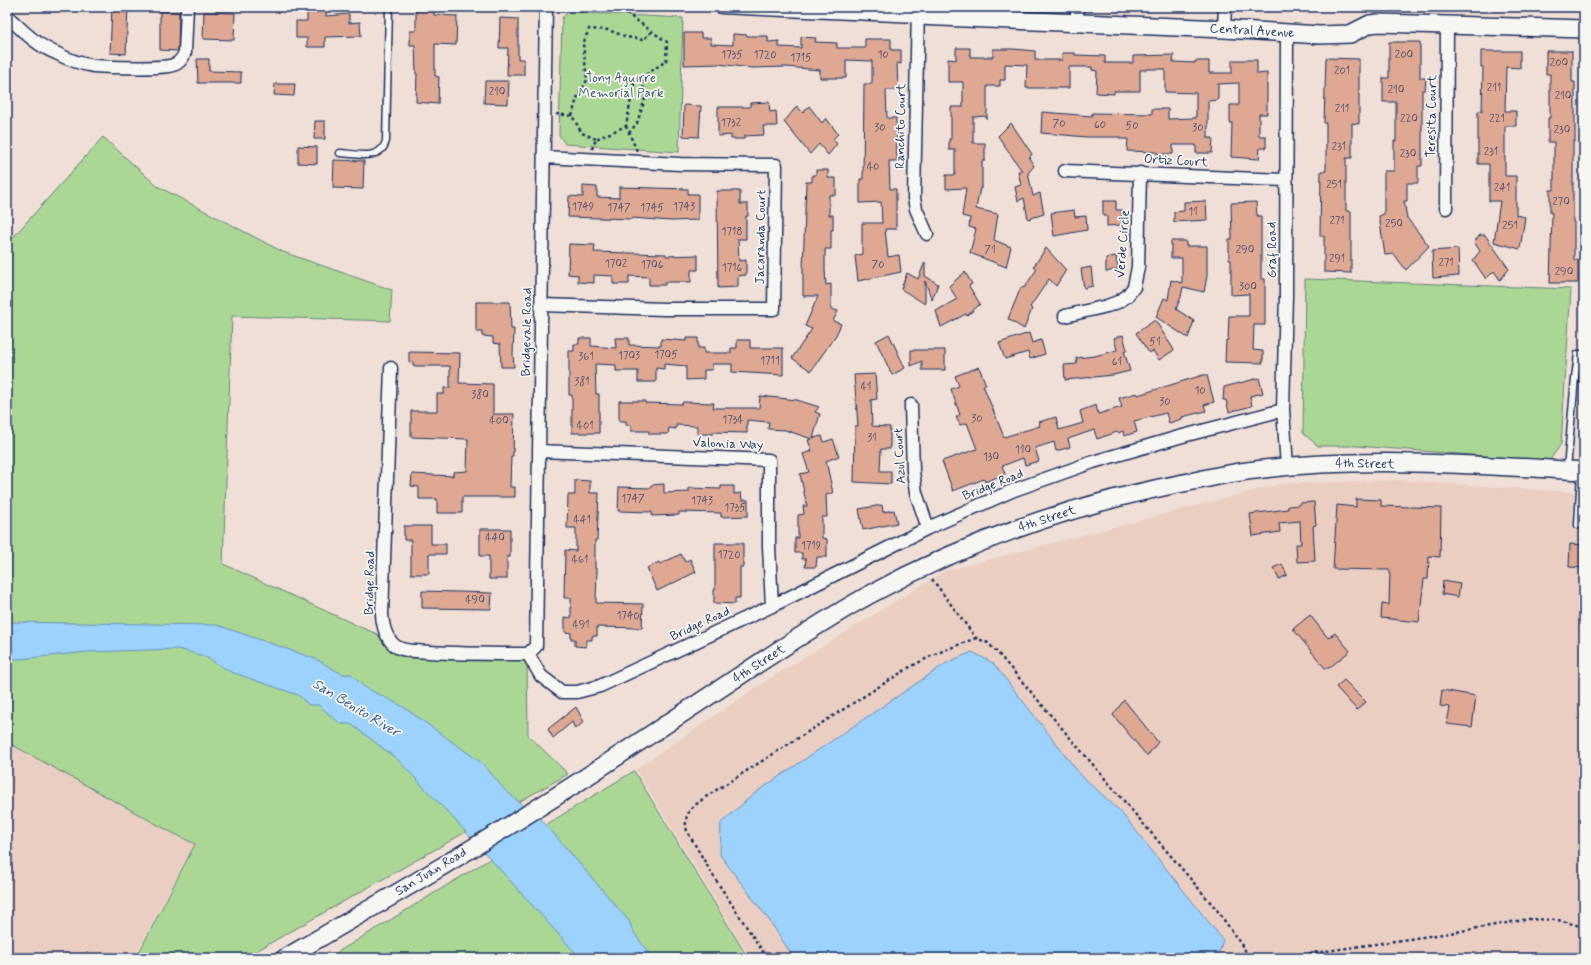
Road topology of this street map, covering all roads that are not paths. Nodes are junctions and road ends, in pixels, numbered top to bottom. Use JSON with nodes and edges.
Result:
{"nodes":[{"id":1,"x":187,"y":7,"type":"edge"},
{"id":2,"x":389,"y":7,"type":"edge"},
{"id":3,"x":546,"y":7,"type":"edge"},
{"id":4,"x":721,"y":7,"type":"edge"},
{"id":5,"x":1225,"y":7,"type":"edge"},
{"id":6,"x":779,"y":8,"type":"edge"},
{"id":7,"x":918,"y":12,"type":"edge"},
{"id":8,"x":1077,"y":15,"type":"edge"},
{"id":9,"x":7,"y":16,"type":"edge"},
{"id":10,"x":1447,"y":24,"type":"junction"},
{"id":11,"x":1224,"y":29,"type":"junction"},
{"id":12,"x":1584,"y":29,"type":"edge"},
{"id":13,"x":1287,"y":33,"type":"junction"},
{"id":14,"x":340,"y":153,"type":"dead end"},
{"id":15,"x":544,"y":157,"type":"junction"},
{"id":16,"x":1065,"y":171,"type":"dead end"},
{"id":17,"x":1140,"y":173,"type":"junction"},
{"id":18,"x":1286,"y":180,"type":"junction"},
{"id":19,"x":1446,"y":208,"type":"dead end"},
{"id":20,"x":927,"y":234,"type":"dead end"},
{"id":21,"x":542,"y":305,"type":"junction"},
{"id":22,"x":1065,"y":316,"type":"dead end"},
{"id":23,"x":1584,"y":354,"type":"edge"},
{"id":24,"x":391,"y":368,"type":"dead end"},
{"id":25,"x":911,"y":405,"type":"dead end"},
{"id":26,"x":1283,"y":410,"type":"junction"},
{"id":27,"x":539,"y":451,"type":"junction"},
{"id":28,"x":1287,"y":466,"type":"junction"},
{"id":29,"x":1578,"y":471,"type":"edge"},
{"id":30,"x":1584,"y":525,"type":"edge"},
{"id":31,"x":928,"y":528,"type":"junction"},
{"id":32,"x":772,"y":606,"type":"junction"},
{"id":33,"x":528,"y":654,"type":"junction"},
{"id":34,"x":576,"y":784,"type":"joint"},
{"id":35,"x":285,"y":958,"type":"edge"}],
"edges":[{"from":1,"to":9,"type":"street"},
{"from":2,"to":14,"type":"lane"},
{"from":3,"to":15,"type":"street","name":"Bridgevale Road"},
{"from":4,"to":6,"type":"street"},
{"from":5,"to":11,"type":"street"},
{"from":6,"to":7,"type":"street"},
{"from":7,"to":8,"type":"main road","name":"Central Avenue"},
{"from":7,"to":20,"type":"street","name":"Ranchito Court"},
{"from":8,"to":11,"type":"main road","name":"Central Avenue"},
{"from":10,"to":12,"type":"main road","name":"Central Avenue"},
{"from":10,"to":13,"type":"main road","name":"Central Avenue"},
{"from":10,"to":19,"type":"street","name":"Teresita Court"},
{"from":11,"to":13,"type":"main road","name":"Central Avenue"},
{"from":13,"to":18,"type":"street","name":"Graf Road"},
{"from":15,"to":21,"type":"street","name":"Bridgevale Road"},
{"from":15,"to":21,"type":"street","name":"Jacaranda Court"},
{"from":16,"to":17,"type":"street","name":"Ortiz Court"},
{"from":17,"to":18,"type":"street","name":"Ortiz Court"},
{"from":17,"to":22,"type":"street","name":"Verde Circle"},
{"from":18,"to":26,"type":"street","name":"Graf Road"},
{"from":21,"to":27,"type":"street","name":"Bridgevale Road"},
{"from":23,"to":29,"type":"lane"},
{"from":24,"to":33,"type":"street","name":"Bridge Road"},
{"from":25,"to":31,"type":"street","name":"Azul Court"},
{"from":26,"to":28,"type":"street","name":"Graf Road"},
{"from":26,"to":31,"type":"street","name":"Bridge Road"},
{"from":27,"to":32,"type":"street","name":"Valonia Way"},
{"from":27,"to":33,"type":"street","name":"Bridgevale Road"},
{"from":28,"to":29,"type":"main road","name":"4th Street"},
{"from":28,"to":34,"type":"main road","name":"4th Street"},
{"from":29,"to":30,"type":"lane"},
{"from":31,"to":32,"type":"street","name":"Bridge Road"},
{"from":32,"to":33,"type":"street","name":"Bridge Road"},
{"from":34,"to":35,"type":"main road","name":"San Juan Road"}]}
